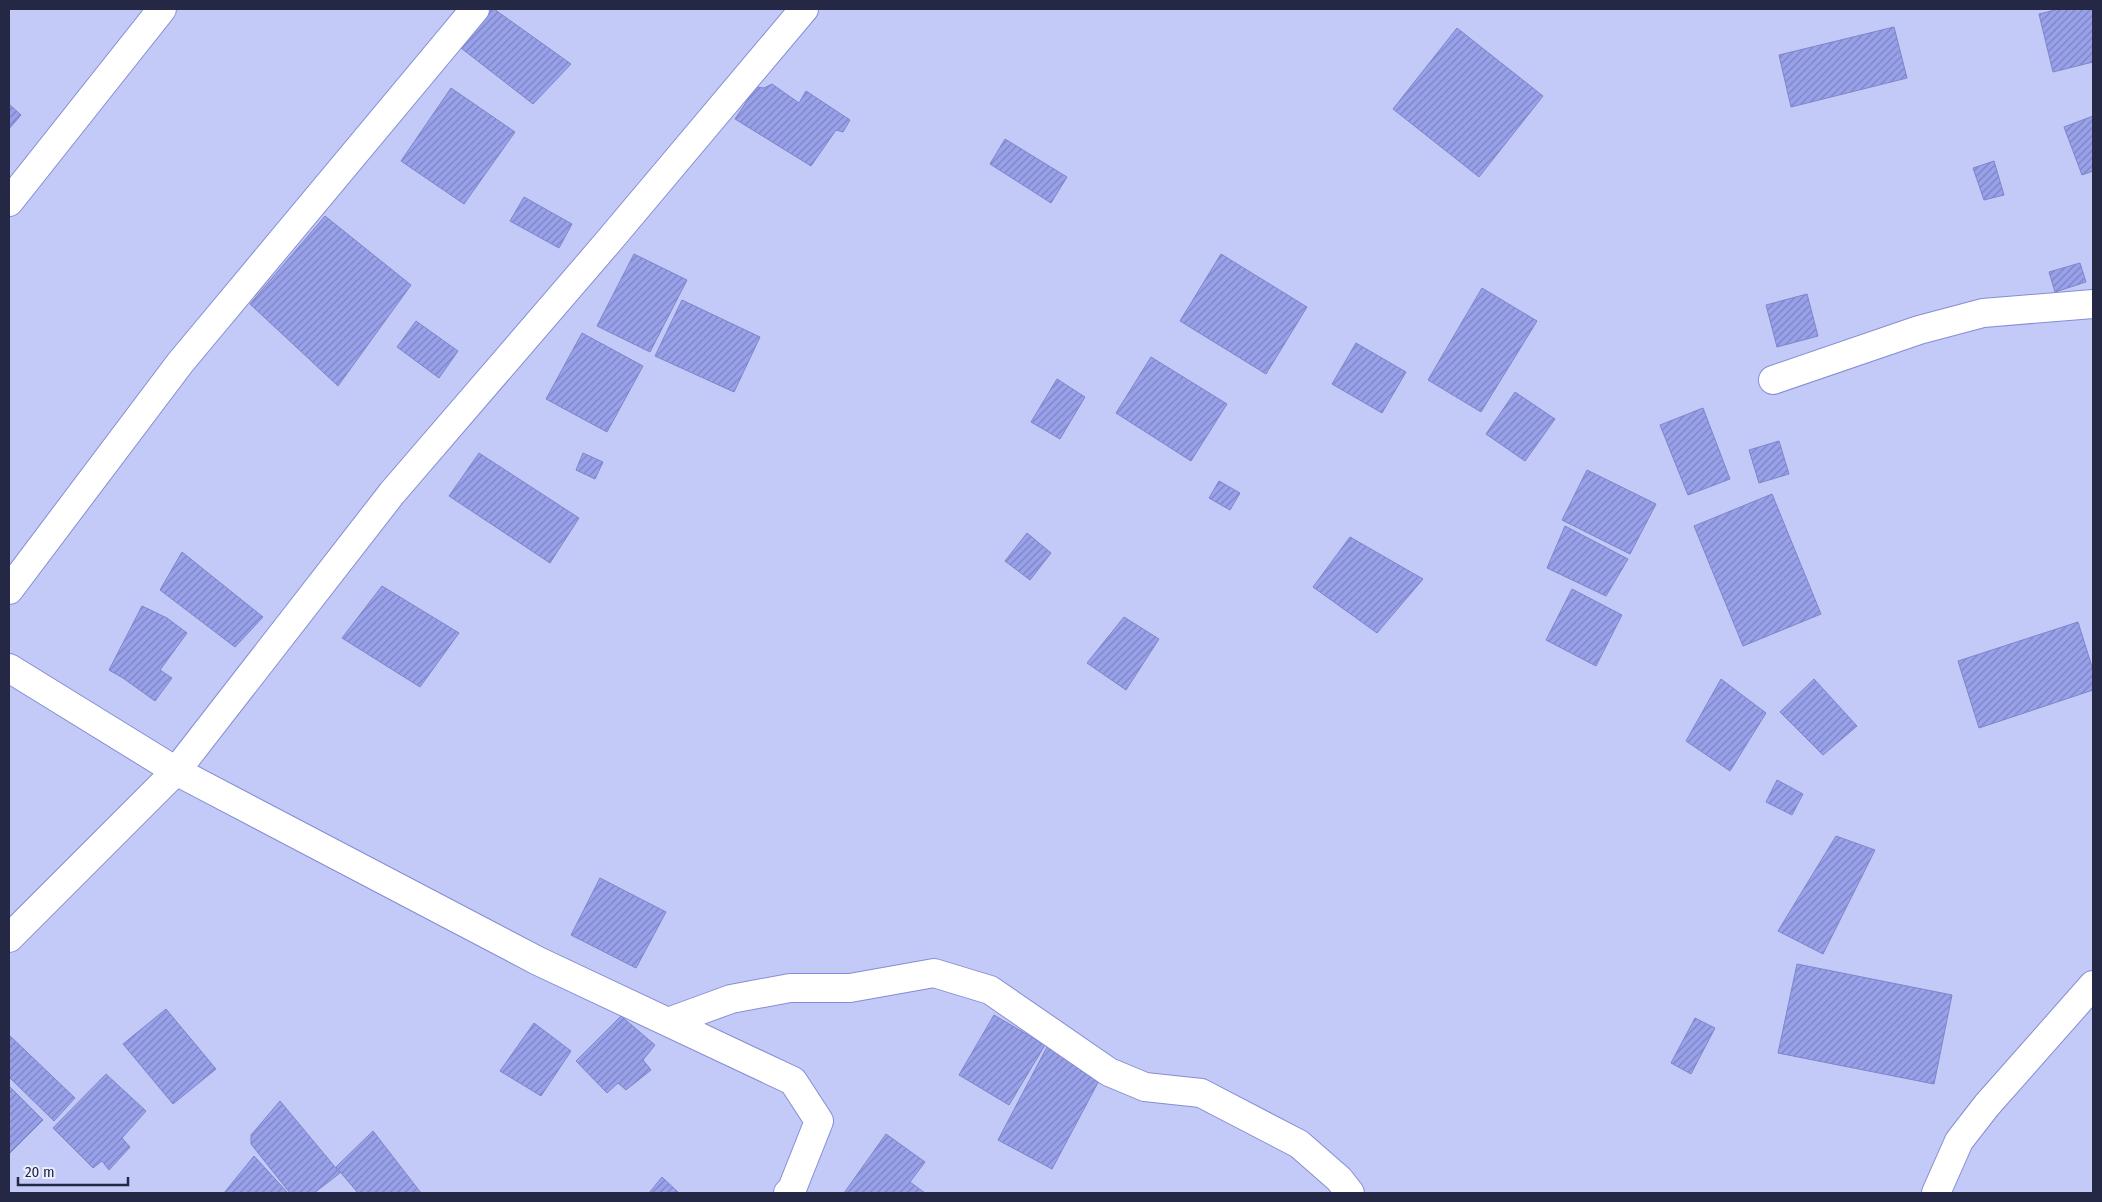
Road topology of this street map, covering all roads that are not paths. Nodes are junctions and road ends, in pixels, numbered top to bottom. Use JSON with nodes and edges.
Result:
{"nodes":[{"id":1,"x":162,"y":9,"type":"edge"},
{"id":2,"x":475,"y":9,"type":"edge"},
{"id":3,"x":804,"y":9,"type":"edge"},
{"id":4,"x":9,"y":202,"type":"edge"},
{"id":5,"x":2093,"y":304,"type":"edge"},
{"id":6,"x":1773,"y":380,"type":"dead end"},
{"id":7,"x":9,"y":590,"type":"edge"},
{"id":8,"x":9,"y":668,"type":"edge"},
{"id":9,"x":176,"y":771,"type":"junction"},
{"id":10,"x":9,"y":938,"type":"edge"},
{"id":11,"x":2093,"y":985,"type":"edge"},
{"id":12,"x":668,"y":1022,"type":"junction"},
{"id":13,"x":793,"y":1192,"type":"edge"},
{"id":14,"x":1350,"y":1193,"type":"edge"},
{"id":15,"x":1936,"y":1193,"type":"edge"}],
"edges":[{"from":1,"to":4,"type":"street"},
{"from":2,"to":7,"type":"street"},
{"from":3,"to":9,"type":"street"},
{"from":5,"to":6,"type":"street"},
{"from":8,"to":9,"type":"street"},
{"from":9,"to":10,"type":"street"},
{"from":9,"to":12,"type":"street"},
{"from":11,"to":15,"type":"street"},
{"from":12,"to":13,"type":"street"},
{"from":12,"to":14,"type":"street"}]}
